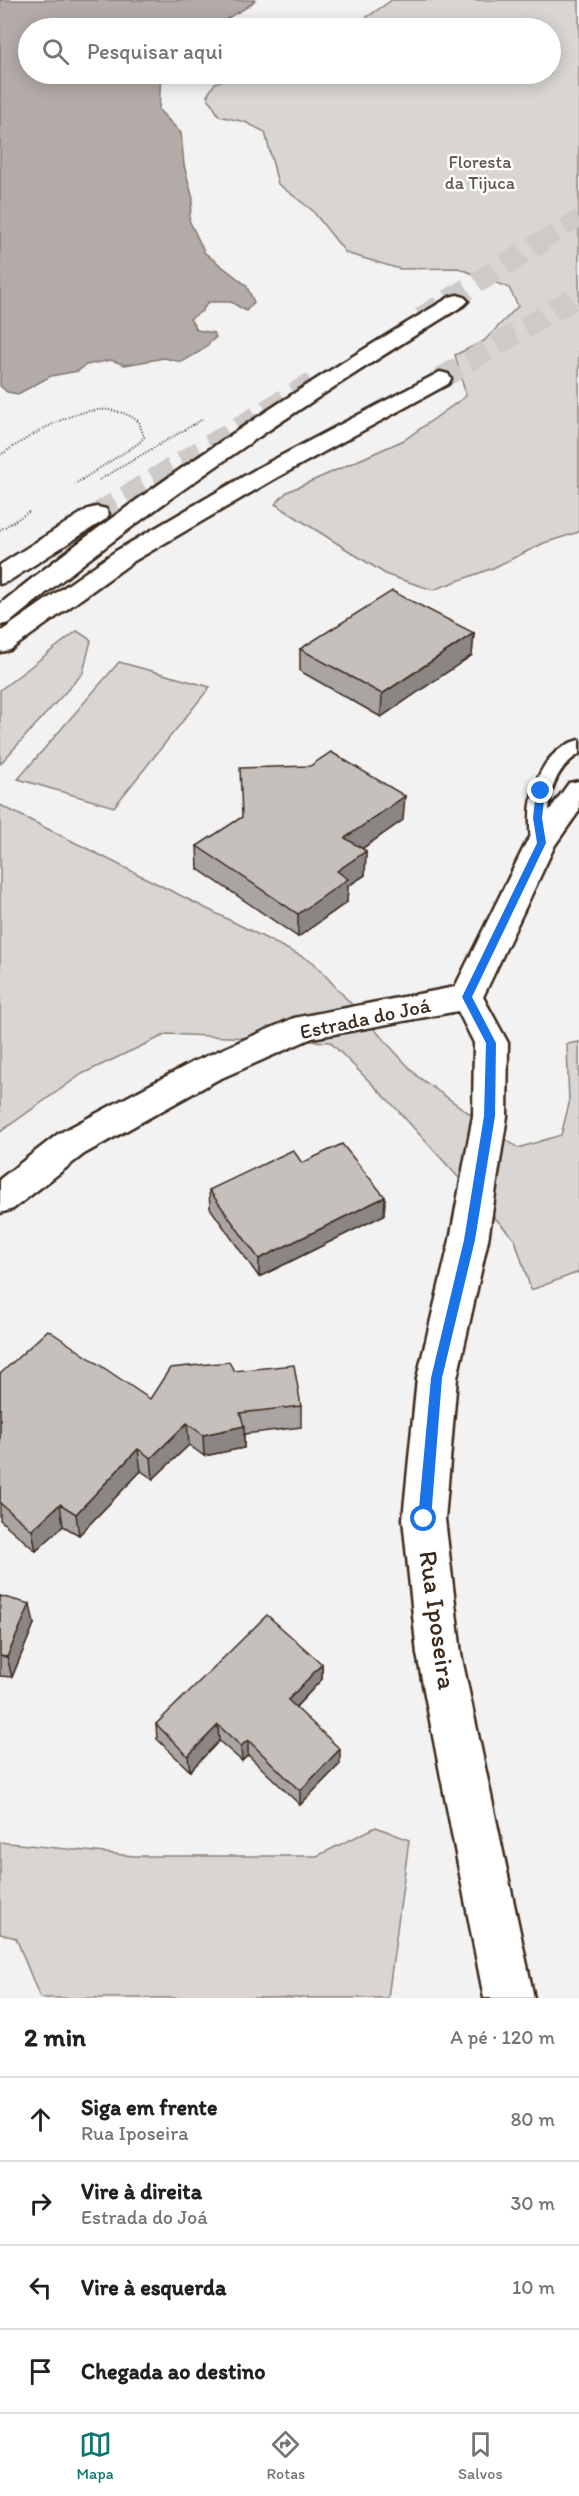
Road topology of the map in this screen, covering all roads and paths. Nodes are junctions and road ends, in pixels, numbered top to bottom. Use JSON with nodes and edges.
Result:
{"nodes":[{"id":1,"x":457,"y":301,"type":"dead end"},
{"id":2,"x":440,"y":379,"type":"tunnel mouth"},
{"id":3,"x":0,"y":456,"type":"edge"},
{"id":4,"x":67,"y":489,"type":"dead end"},
{"id":5,"x":38,"y":507,"type":"dead end"},
{"id":6,"x":97,"y":514,"type":"tunnel mouth"},
{"id":7,"x":0,"y":530,"type":"edge"},
{"id":8,"x":0,"y":576,"type":"edge"},
{"id":9,"x":0,"y":616,"type":"edge"},
{"id":10,"x":0,"y":644,"type":"edge"},
{"id":11,"x":579,"y":746,"type":"edge"},
{"id":12,"x":579,"y":790,"type":"edge"},
{"id":13,"x":541,"y":843,"type":"junction"},
{"id":14,"x":467,"y":997,"type":"junction"},
{"id":15,"x":0,"y":1199,"type":"edge"},
{"id":16,"x":509,"y":1998,"type":"edge"}],
"edges":[{"from":1,"to":9,"type":"main road"},
{"from":2,"to":10,"type":"main road"},
{"from":3,"to":4,"type":"path"},
{"from":5,"to":7,"type":"path"},
{"from":6,"to":8,"type":"main road"},
{"from":11,"to":13,"type":"lane"},
{"from":12,"to":13,"type":"main road"},
{"from":13,"to":14,"type":"main road"},
{"from":14,"to":15,"type":"main road","name":"Estrada do Joá"},
{"from":14,"to":16,"type":"main road","name":"Rua Iposeira"}]}
